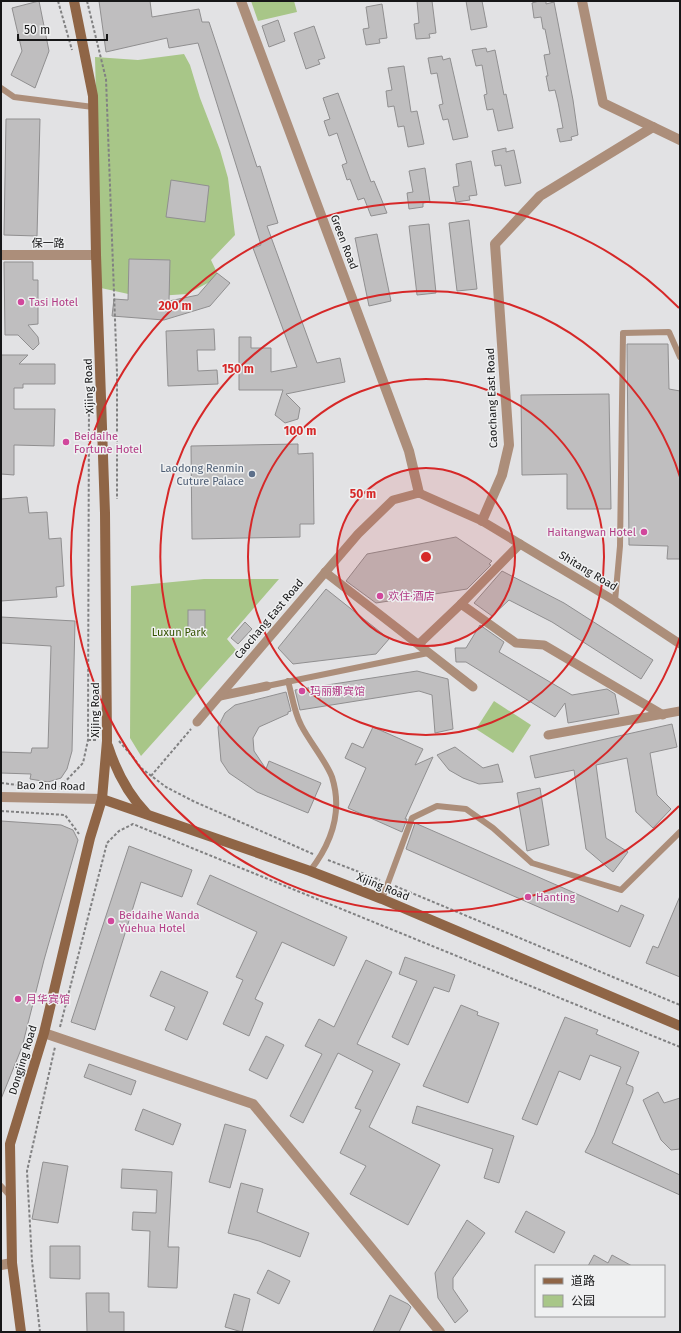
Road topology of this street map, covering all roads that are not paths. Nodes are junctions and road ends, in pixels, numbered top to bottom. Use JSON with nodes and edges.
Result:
{"nodes":[{"id":1,"x":74,"y":1,"type":"edge"},
{"id":2,"x":241,"y":1,"type":"edge"},
{"id":3,"x":582,"y":1,"type":"edge"},
{"id":4,"x":1,"y":88,"type":"edge"},
{"id":5,"x":93,"y":107,"type":"junction"},
{"id":6,"x":654,"y":127,"type":"junction"},
{"id":7,"x":680,"y":140,"type":"edge"},
{"id":8,"x":1,"y":255,"type":"edge"},
{"id":9,"x":96,"y":255,"type":"junction"},
{"id":10,"x":680,"y":357,"type":"edge"},
{"id":11,"x":419,"y":493,"type":"junction"},
{"id":12,"x":482,"y":521,"type":"junction"},
{"id":13,"x":520,"y":544,"type":"junction"},
{"id":14,"x":325,"y":572,"type":"junction"},
{"id":15,"x":615,"y":600,"type":"junction"},
{"id":16,"x":462,"y":604,"type":"junction"},
{"id":17,"x":419,"y":644,"type":"junction"},
{"id":18,"x":680,"y":644,"type":"edge"},
{"id":19,"x":428,"y":653,"type":"junction"},
{"id":20,"x":288,"y":681,"type":"junction"},
{"id":21,"x":266,"y":686,"type":"joint"},
{"id":22,"x":472,"y":687,"type":"dead end"},
{"id":23,"x":220,"y":696,"type":"junction"},
{"id":24,"x":680,"y":711,"type":"edge"},
{"id":25,"x":663,"y":715,"type":"junction"},
{"id":26,"x":197,"y":722,"type":"road end"},
{"id":27,"x":548,"y":735,"type":"dead end"},
{"id":28,"x":103,"y":741,"type":"junction"},
{"id":29,"x":1,"y":798,"type":"edge"},
{"id":30,"x":102,"y":799,"type":"junction"},
{"id":31,"x":148,"y":815,"type":"junction"},
{"id":32,"x":680,"y":832,"type":"edge"},
{"id":33,"x":310,"y":871,"type":"junction"},
{"id":34,"x":382,"y":899,"type":"junction"},
{"id":35,"x":680,"y":1026,"type":"edge"},
{"id":36,"x":44,"y":1033,"type":"junction"},
{"id":37,"x":1,"y":1186,"type":"edge"},
{"id":38,"x":11,"y":1197,"type":"junction"},
{"id":39,"x":12,"y":1263,"type":"junction"},
{"id":40,"x":1,"y":1265,"type":"edge"},
{"id":41,"x":21,"y":1332,"type":"edge"},
{"id":42,"x":440,"y":1332,"type":"edge"}],
"edges":[{"from":1,"to":5,"type":"main road","name":"Xijing Road"},
{"from":2,"to":11,"type":"street","name":"Green Road"},
{"from":3,"to":6,"type":"street"},
{"from":4,"to":5,"type":"lane"},
{"from":5,"to":9,"type":"main road","name":"Xijing Road"},
{"from":6,"to":7,"type":"street"},
{"from":6,"to":12,"type":"street","name":"Caochang East Road"},
{"from":8,"to":9,"type":"street","name":"保一路"},
{"from":9,"to":28,"type":"main road","name":"Xijing Road"},
{"from":10,"to":15,"type":"lane"},
{"from":11,"to":12,"type":"street"},
{"from":11,"to":14,"type":"street","name":"Caochang East Road"},
{"from":12,"to":13,"type":"street","name":"Shitang Road"},
{"from":13,"to":15,"type":"street","name":"Shitang Road"},
{"from":13,"to":16,"type":"street"},
{"from":14,"to":17,"type":"street"},
{"from":14,"to":23,"type":"street","name":"Caochang East Road"},
{"from":15,"to":18,"type":"street","name":"Shitang Road"},
{"from":16,"to":17,"type":"street"},
{"from":16,"to":25,"type":"street"},
{"from":17,"to":19,"type":"street"},
{"from":19,"to":20,"type":"lane"},
{"from":19,"to":22,"type":"street"},
{"from":20,"to":21,"type":"lane"},
{"from":20,"to":33,"type":"lane"},
{"from":21,"to":23,"type":"street"},
{"from":23,"to":26,"type":"street","name":"Caochang East Road"},
{"from":24,"to":25,"type":"street"},
{"from":25,"to":27,"type":"street"},
{"from":28,"to":30,"type":"main road","name":"Xijing Road"},
{"from":28,"to":31,"type":"main road"},
{"from":29,"to":30,"type":"street","name":"Bao 2nd Road"},
{"from":30,"to":31,"type":"main road","name":"Xijing Road"},
{"from":30,"to":36,"type":"main road","name":"Dongjing Road"},
{"from":31,"to":33,"type":"main road","name":"Xijing Road"},
{"from":32,"to":34,"type":"lane"},
{"from":33,"to":34,"type":"main road","name":"Xijing Road"},
{"from":34,"to":35,"type":"main road","name":"Xijing Road"},
{"from":36,"to":38,"type":"main road","name":"Dongjing Road"},
{"from":36,"to":42,"type":"street"},
{"from":37,"to":38,"type":"lane"},
{"from":38,"to":39,"type":"main road","name":"Dongjing Road"},
{"from":39,"to":40,"type":"street"},
{"from":39,"to":41,"type":"main road","name":"Dongjing Road"}]}
